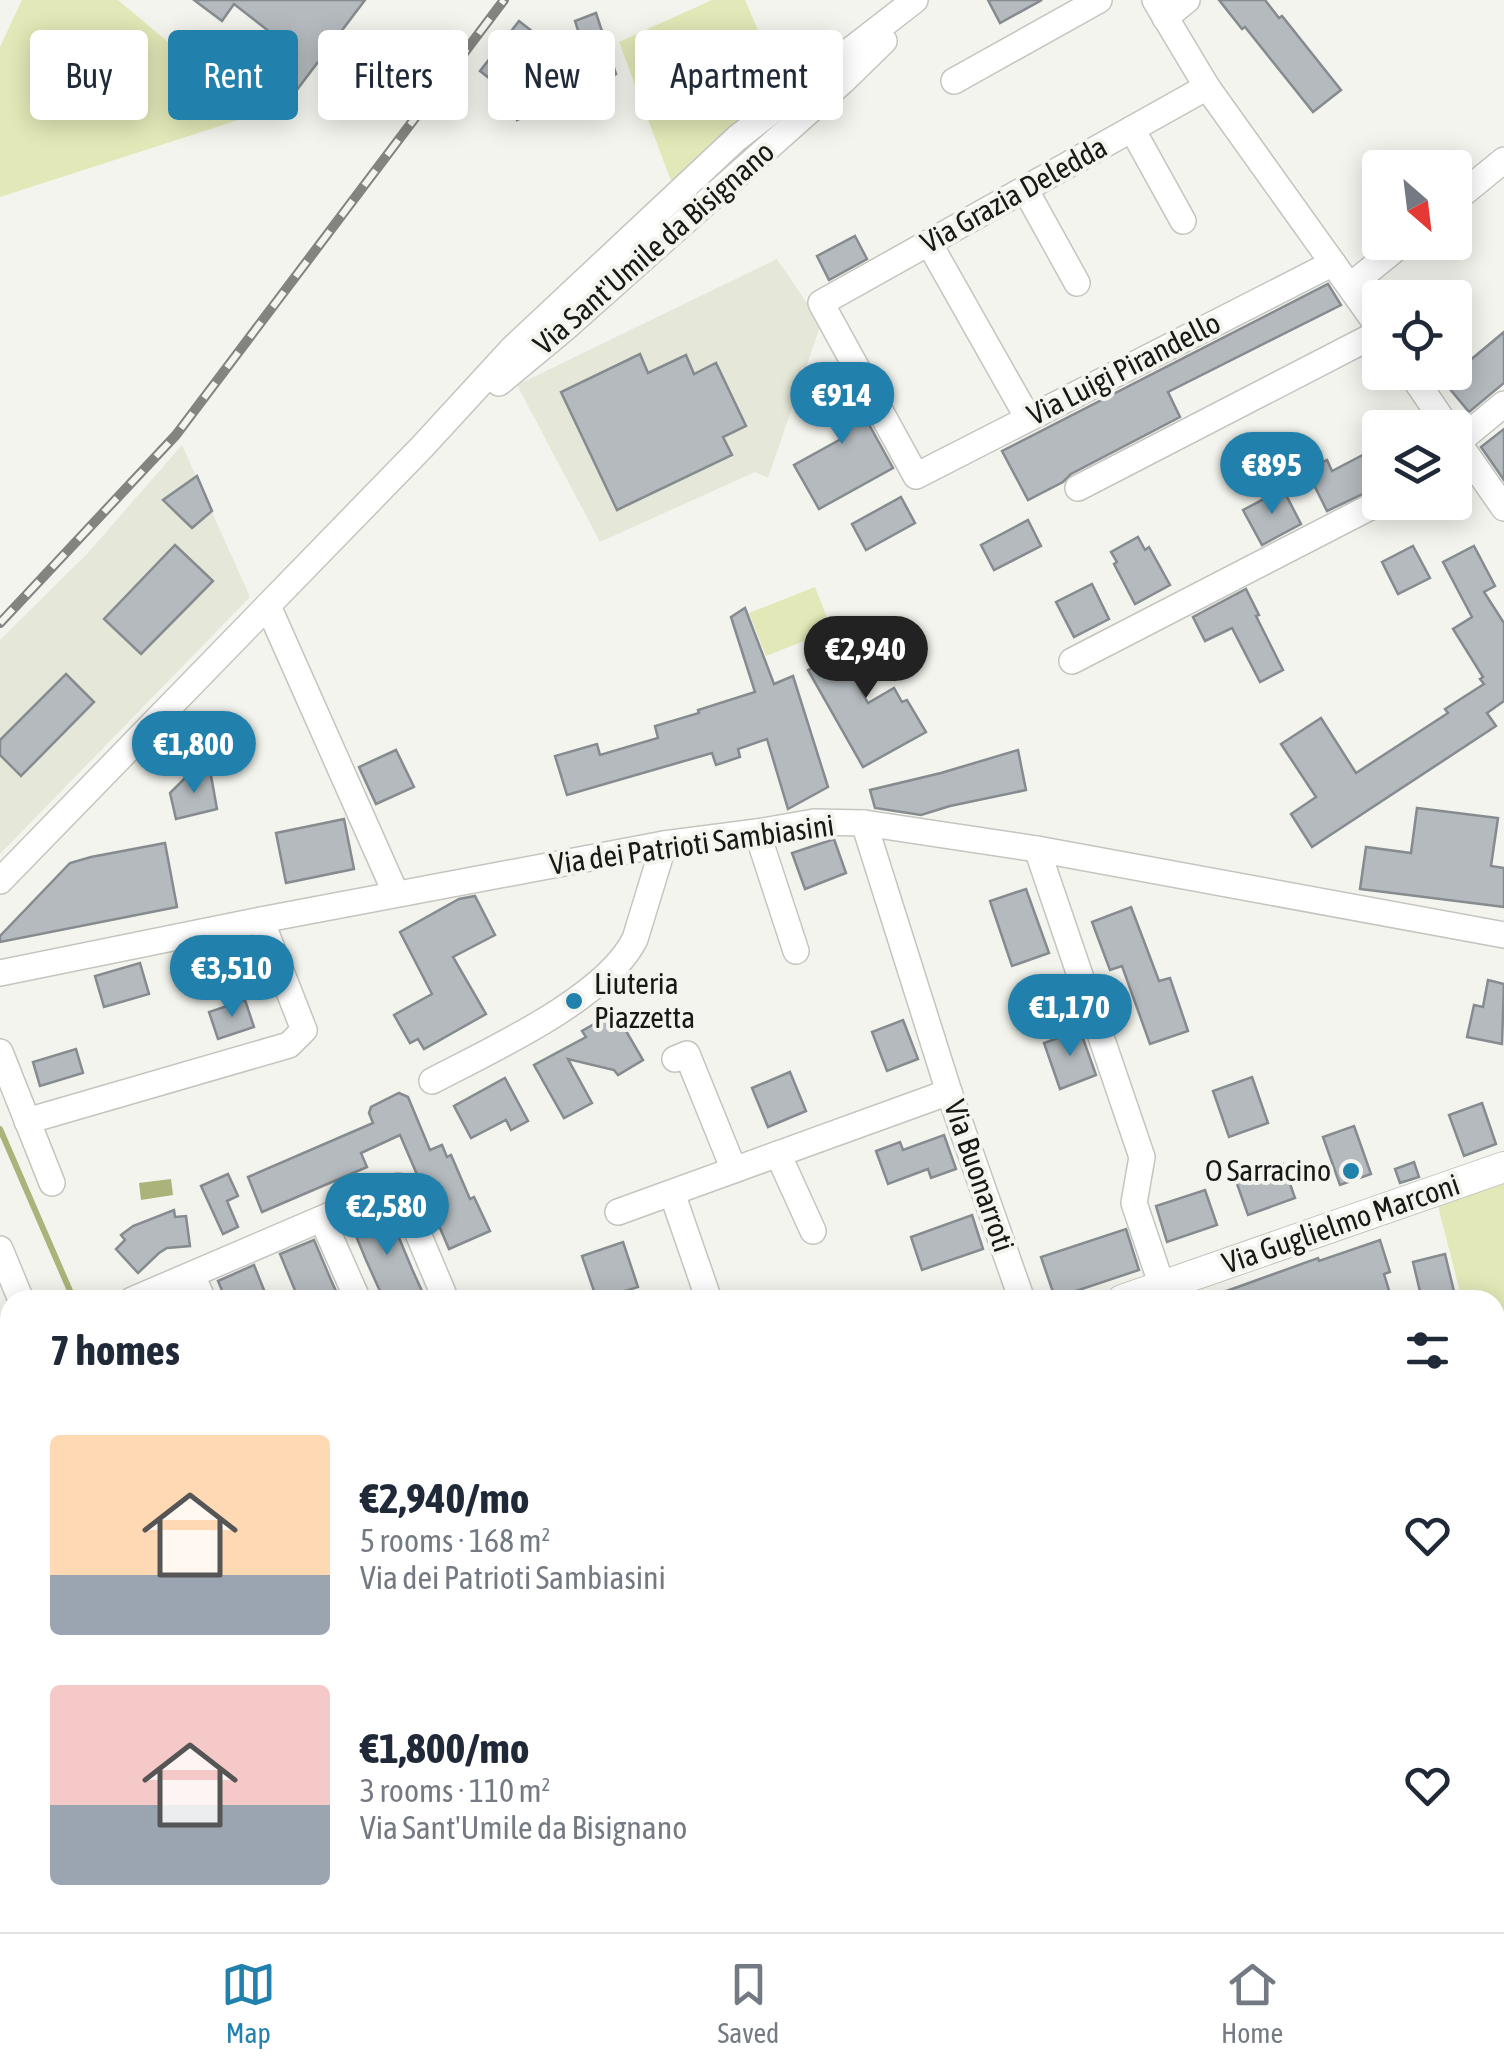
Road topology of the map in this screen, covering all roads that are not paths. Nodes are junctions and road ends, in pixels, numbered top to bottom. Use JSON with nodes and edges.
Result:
{"nodes":[{"id":1,"x":918,"y":0,"type":"edge"},
{"id":2,"x":1099,"y":0,"type":"edge"},
{"id":3,"x":1187,"y":0,"type":"edge"},
{"id":4,"x":1160,"y":9,"type":"edge"},
{"id":5,"x":954,"y":81,"type":"dead end"},
{"id":6,"x":1207,"y":88,"type":"junction"},
{"id":7,"x":1132,"y":129,"type":"junction"},
{"id":8,"x":1504,"y":160,"type":"edge"},
{"id":9,"x":1472,"y":186,"type":"edge"},
{"id":10,"x":1025,"y":189,"type":"junction"},
{"id":11,"x":1183,"y":220,"type":"dead end"},
{"id":12,"x":929,"y":243,"type":"junction"},
{"id":13,"x":1382,"y":260,"type":"edge"},
{"id":14,"x":1333,"y":263,"type":"junction"},
{"id":15,"x":1077,"y":283,"type":"dead end"},
{"id":16,"x":1350,"y":286,"type":"junction"},
{"id":17,"x":1362,"y":304,"type":"edge"},
{"id":18,"x":1362,"y":339,"type":"edge"},
{"id":19,"x":1504,"y":404,"type":"edge"},
{"id":20,"x":1028,"y":418,"type":"junction"},
{"id":21,"x":1472,"y":433,"type":"edge"},
{"id":22,"x":1472,"y":466,"type":"edge"},
{"id":23,"x":916,"y":476,"type":"joint"},
{"id":24,"x":1078,"y":488,"type":"dead end"},
{"id":25,"x":1504,"y":508,"type":"edge"},
{"id":26,"x":1362,"y":511,"type":"edge"},
{"id":27,"x":268,"y":606,"type":"junction"},
{"id":28,"x":1072,"y":660,"type":"dead end"},
{"id":29,"x":864,"y":823,"type":"junction"},
{"id":30,"x":757,"y":832,"type":"junction"},
{"id":31,"x":664,"y":844,"type":"junction"},
{"id":32,"x":1037,"y":848,"type":"junction"},
{"id":33,"x":0,"y":881,"type":"edge"},
{"id":34,"x":396,"y":894,"type":"junction"},
{"id":35,"x":260,"y":920,"type":"junction"},
{"id":36,"x":1504,"y":934,"type":"edge"},
{"id":37,"x":796,"y":950,"type":"dead end"},
{"id":38,"x":0,"y":973,"type":"edge"},
{"id":39,"x":0,"y":1052,"type":"edge"},
{"id":40,"x":675,"y":1059,"type":"dead end"},
{"id":41,"x":432,"y":1081,"type":"dead end"},
{"id":42,"x":950,"y":1092,"type":"junction"},
{"id":43,"x":27,"y":1121,"type":"junction"},
{"id":44,"x":778,"y":1154,"type":"junction"},
{"id":45,"x":1504,"y":1167,"type":"edge"},
{"id":46,"x":734,"y":1170,"type":"junction"},
{"id":47,"x":52,"y":1183,"type":"dead end"},
{"id":48,"x":672,"y":1193,"type":"junction"},
{"id":49,"x":618,"y":1212,"type":"dead end"},
{"id":50,"x":322,"y":1219,"type":"junction"},
{"id":51,"x":813,"y":1231,"type":"dead end"},
{"id":52,"x":0,"y":1249,"type":"edge"},
{"id":53,"x":192,"y":1275,"type":"junction"},
{"id":54,"x":1176,"y":1288,"type":"edge"},
{"id":55,"x":17,"y":1290,"type":"edge"},
{"id":56,"x":156,"y":1290,"type":"edge"},
{"id":57,"x":198,"y":1290,"type":"edge"},
{"id":58,"x":354,"y":1290,"type":"edge"},
{"id":59,"x":442,"y":1290,"type":"edge"},
{"id":60,"x":706,"y":1290,"type":"edge"},
{"id":61,"x":1019,"y":1290,"type":"edge"}],
"edges":[{"from":1,"to":27,"type":"street","name":"Via Sant'Umile da Bisignano"},
{"from":2,"to":5,"type":"street"},
{"from":3,"to":4,"type":"street"},
{"from":4,"to":6,"type":"street"},
{"from":6,"to":7,"type":"street","name":"Via Grazia Deledda"},
{"from":6,"to":14,"type":"street"},
{"from":7,"to":10,"type":"street","name":"Via Grazia Deledda"},
{"from":7,"to":11,"type":"street"},
{"from":8,"to":9,"type":"street"},
{"from":10,"to":12,"type":"street","name":"Via Grazia Deledda"},
{"from":10,"to":15,"type":"street"},
{"from":12,"to":20,"type":"street"},
{"from":12,"to":23,"type":"street","name":"Via Grazia Deledda"},
{"from":13,"to":16,"type":"street"},
{"from":14,"to":16,"type":"street"},
{"from":14,"to":20,"type":"street","name":"Via Luigi Pirandello"},
{"from":16,"to":17,"type":"street"},
{"from":18,"to":24,"type":"street"},
{"from":19,"to":21,"type":"street"},
{"from":20,"to":23,"type":"street","name":"Via Luigi Pirandello"},
{"from":22,"to":25,"type":"street"},
{"from":26,"to":28,"type":"street"},
{"from":27,"to":33,"type":"street","name":"Via Sant'Umile da Bisignano"},
{"from":27,"to":34,"type":"street"},
{"from":29,"to":30,"type":"street","name":"Via dei Patrioti Sambiasini"},
{"from":29,"to":32,"type":"street","name":"Via dei Patrioti Sambiasini"},
{"from":29,"to":42,"type":"street","name":"Via Buonarroti"},
{"from":30,"to":31,"type":"street","name":"Via dei Patrioti Sambiasini"},
{"from":30,"to":37,"type":"street"},
{"from":31,"to":34,"type":"street","name":"Via dei Patrioti Sambiasini"},
{"from":31,"to":41,"type":"street"},
{"from":32,"to":36,"type":"street","name":"Via dei Patrioti Sambiasini"},
{"from":32,"to":54,"type":"street"},
{"from":34,"to":35,"type":"street","name":"Via dei Patrioti Sambiasini"},
{"from":35,"to":38,"type":"street","name":"Via dei Patrioti Sambiasini"},
{"from":35,"to":43,"type":"street"},
{"from":39,"to":43,"type":"street"},
{"from":40,"to":46,"type":"street"},
{"from":42,"to":44,"type":"street"},
{"from":42,"to":61,"type":"street","name":"Via Buonarroti"},
{"from":43,"to":47,"type":"street"},
{"from":44,"to":46,"type":"street"},
{"from":44,"to":51,"type":"street"},
{"from":45,"to":54,"type":"main road","name":"Via Guglielmo Marconi"},
{"from":46,"to":48,"type":"street"},
{"from":48,"to":49,"type":"street"},
{"from":48,"to":60,"type":"street"},
{"from":50,"to":53,"type":"street"},
{"from":50,"to":58,"type":"street"},
{"from":50,"to":59,"type":"street"},
{"from":52,"to":55,"type":"street"},
{"from":53,"to":56,"type":"street"},
{"from":53,"to":57,"type":"street"}]}
